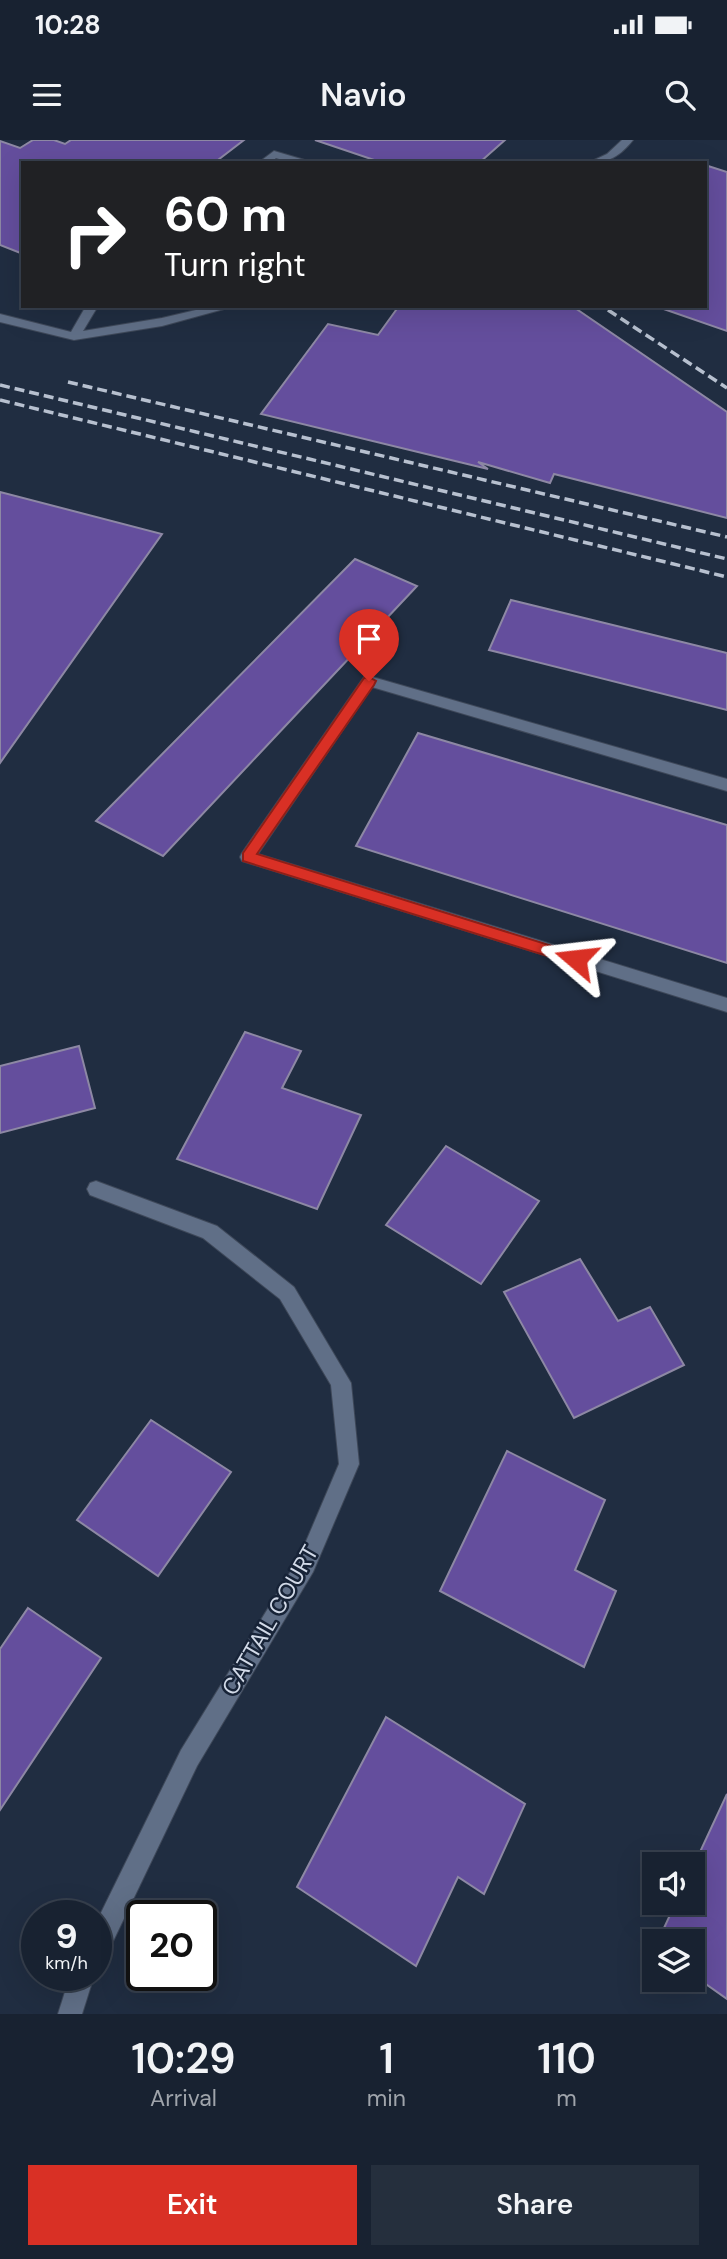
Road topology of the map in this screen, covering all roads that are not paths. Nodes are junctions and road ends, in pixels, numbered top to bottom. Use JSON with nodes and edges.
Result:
{"nodes":[{"id":1,"x":628,"y":140,"type":"edge"},
{"id":2,"x":265,"y":161,"type":"edge"},
{"id":3,"x":297,"y":161,"type":"edge"},
{"id":4,"x":598,"y":161,"type":"edge"},
{"id":5,"x":91,"y":308,"type":"edge"},
{"id":6,"x":221,"y":308,"type":"edge"},
{"id":7,"x":0,"y":318,"type":"edge"},
{"id":8,"x":74,"y":336,"type":"junction"},
{"id":9,"x":727,"y":785,"type":"edge"},
{"id":10,"x":727,"y":1005,"type":"edge"},
{"id":11,"x":96,"y":1189,"type":"dead end"},
{"id":12,"x":112,"y":1916,"type":"edge"},
{"id":13,"x":77,"y":1991,"type":"edge"},
{"id":14,"x":70,"y":2014,"type":"edge"}],
"edges":[{"from":1,"to":4,"type":"street"},
{"from":2,"to":3,"type":"street"},
{"from":5,"to":8,"type":"street"},
{"from":6,"to":8,"type":"street"},
{"from":7,"to":8,"type":"street"},
{"from":9,"to":10,"type":"street"},
{"from":11,"to":12,"type":"street","name":"CATTAIL COURT"},
{"from":13,"to":14,"type":"street"}]}
